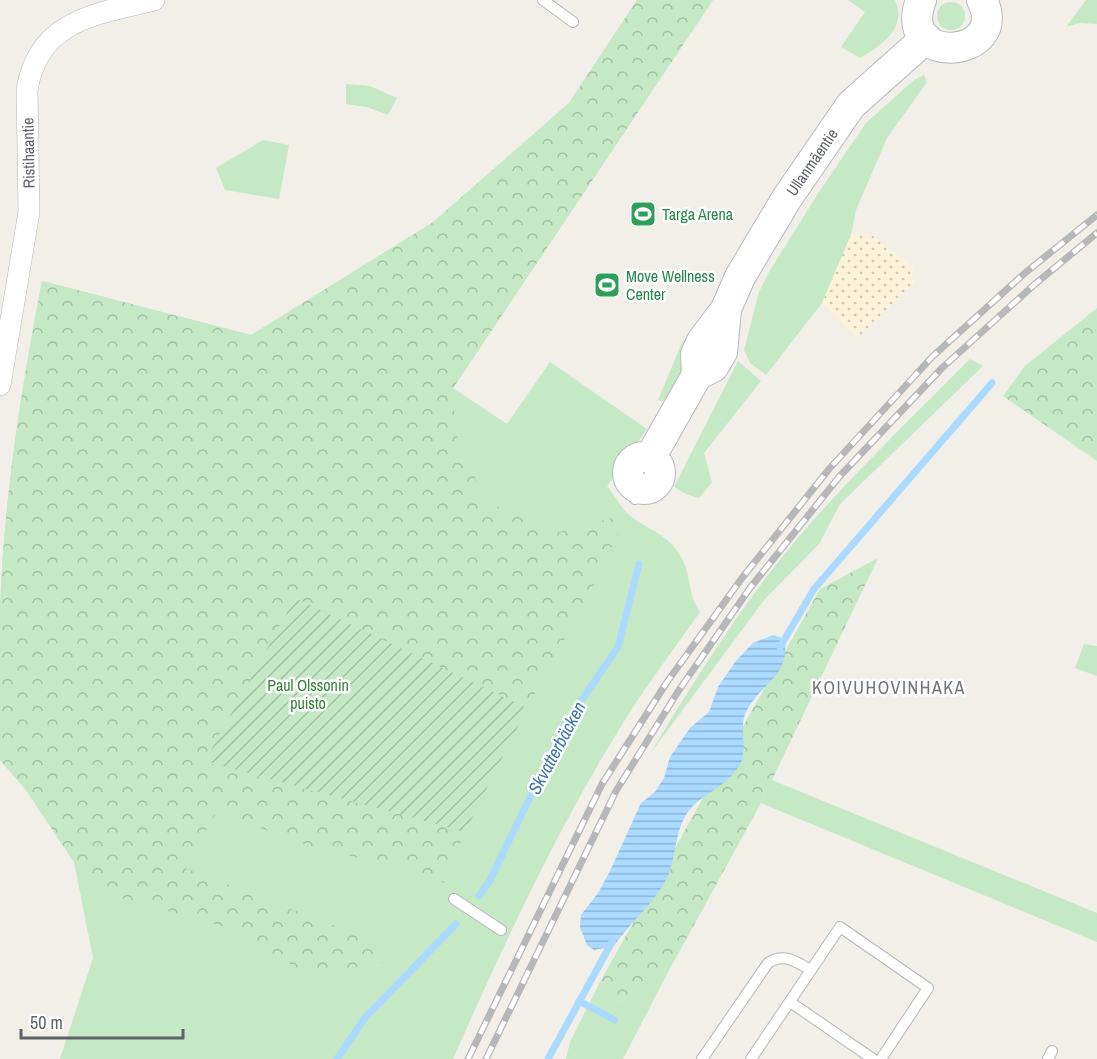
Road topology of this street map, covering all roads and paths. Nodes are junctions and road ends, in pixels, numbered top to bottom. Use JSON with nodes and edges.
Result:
{"nodes":[{"id":1,"x":154,"y":0,"type":"edge"},
{"id":2,"x":543,"y":0,"type":"edge"},
{"id":3,"x":921,"y":0,"type":"edge"},
{"id":4,"x":988,"y":4,"type":"edge"},
{"id":5,"x":573,"y":22,"type":"dead end"},
{"id":6,"x":926,"y":38,"type":"junction"},
{"id":7,"x":0,"y":385,"type":"edge"},
{"id":8,"x":636,"y":493,"type":"dead end"},
{"id":9,"x":454,"y":899,"type":"dead end"},
{"id":10,"x":501,"y":930,"type":"dead end"},
{"id":11,"x":811,"y":970,"type":"junction"},
{"id":12,"x":790,"y":1002,"type":"junction"},
{"id":13,"x":702,"y":1059,"type":"edge"},
{"id":14,"x":751,"y":1059,"type":"edge"},
{"id":15,"x":873,"y":1059,"type":"edge"},
{"id":16,"x":881,"y":1059,"type":"edge"}],
"edges":[{"from":1,"to":7,"type":"street","name":"Ristihaantie"},
{"from":2,"to":5,"type":"lane"},
{"from":3,"to":6,"type":"street"},
{"from":4,"to":6,"type":"street"},
{"from":6,"to":8,"type":"street","name":"Ullanmäentie"},
{"from":9,"to":10,"type":"lane"},
{"from":11,"to":12,"type":"lane"},
{"from":11,"to":13,"type":"lane"},
{"from":11,"to":16,"type":"lane"},
{"from":12,"to":14,"type":"lane"},
{"from":12,"to":15,"type":"lane"}]}
